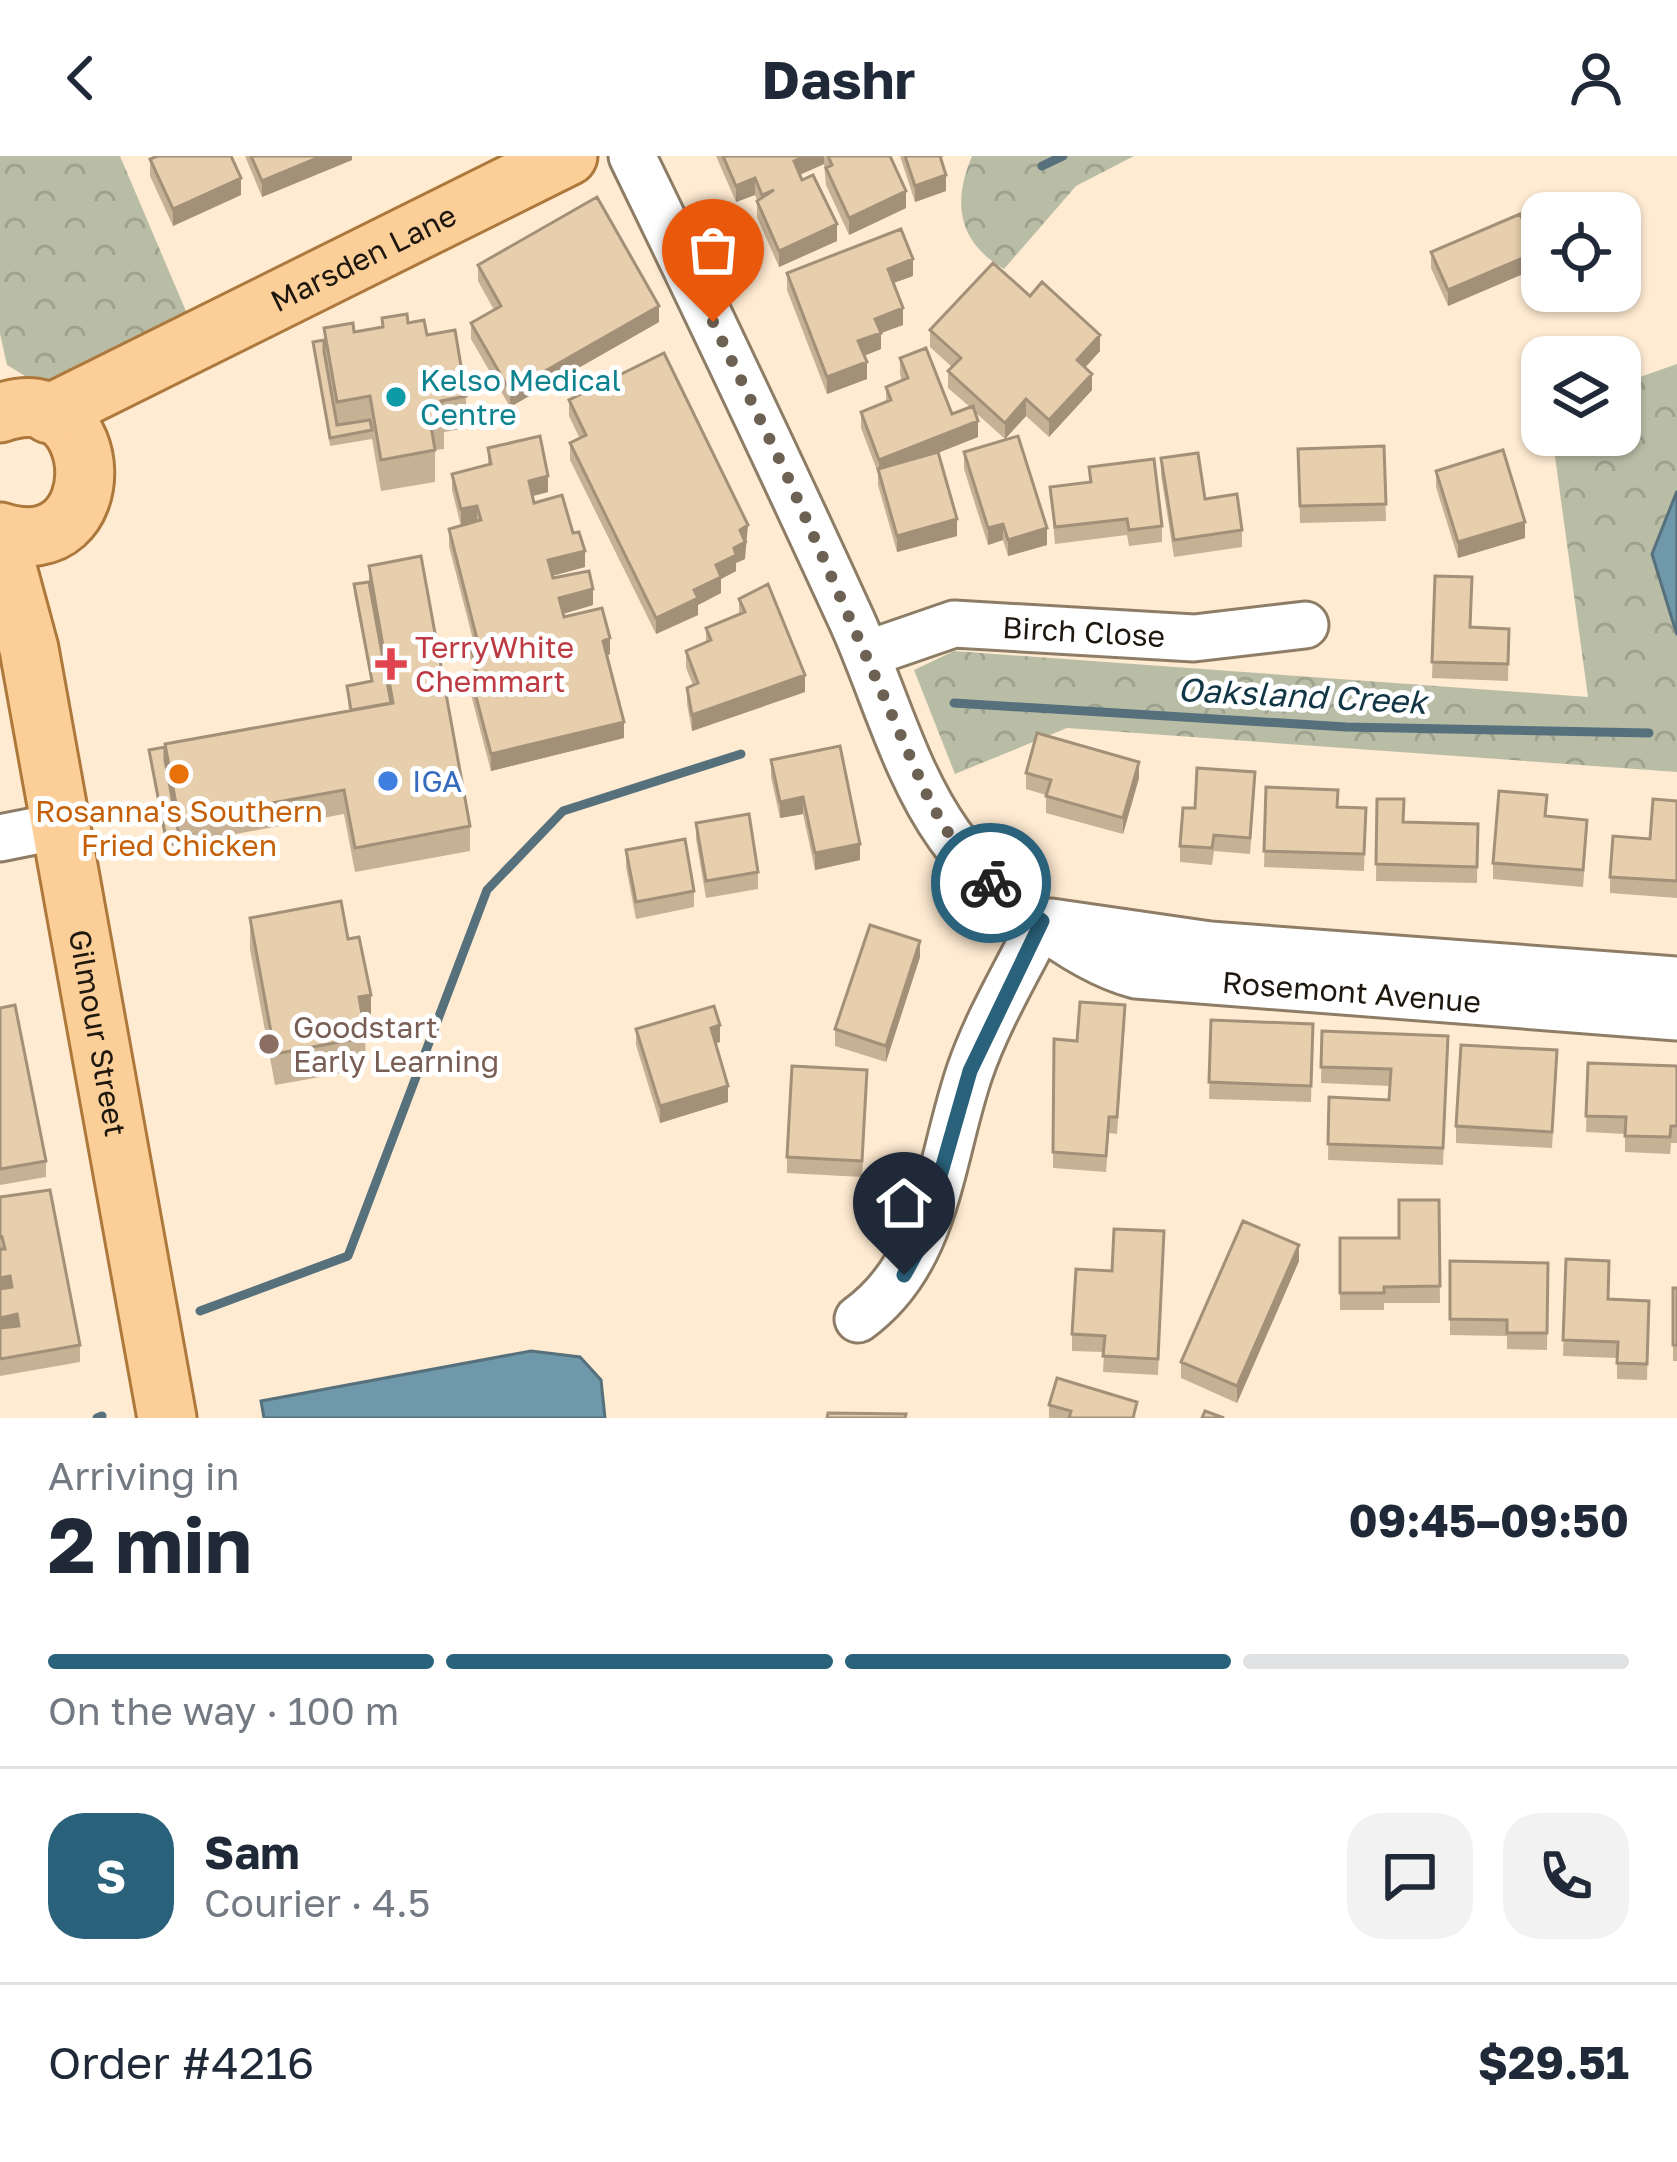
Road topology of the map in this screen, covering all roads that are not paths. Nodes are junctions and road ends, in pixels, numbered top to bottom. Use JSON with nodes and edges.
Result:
{"nodes":[{"id":1,"x":568,"y":156,"type":"edge"},
{"id":2,"x":632,"y":156,"type":"edge"},
{"id":3,"x":157,"y":360,"type":"junction"},
{"id":4,"x":18,"y":402,"type":"edge"},
{"id":5,"x":87,"y":476,"type":"junction"},
{"id":6,"x":56,"y":527,"type":"junction"},
{"id":7,"x":0,"y":532,"type":"edge"},
{"id":8,"x":0,"y":542,"type":"edge"},
{"id":9,"x":1305,"y":625,"type":"dead end"},
{"id":10,"x":29,"y":650,"type":"junction"},
{"id":11,"x":867,"y":654,"type":"junction"},
{"id":12,"x":60,"y":826,"type":"junction"},
{"id":13,"x":0,"y":838,"type":"edge"},
{"id":14,"x":1042,"y":921,"type":"junction"},
{"id":15,"x":1677,"y":980,"type":"edge"},
{"id":16,"x":1677,"y":1017,"type":"edge"},
{"id":17,"x":858,"y":1319,"type":"dead end"},
{"id":18,"x":167,"y":1418,"type":"edge"}],
"edges":[{"from":1,"to":3,"type":"main road","name":"Marsden Lane"},
{"from":2,"to":11,"type":"street","name":"Rosemont Avenue"},
{"from":3,"to":4,"type":"main road","name":"Marsden Lane"},
{"from":3,"to":5,"type":"main road","name":"Marsden Lane"},
{"from":4,"to":5,"type":"main road"},
{"from":5,"to":6,"type":"main road","name":"Marsden Lane"},
{"from":6,"to":7,"type":"main road"},
{"from":6,"to":10,"type":"main road","name":"Gilmour Street"},
{"from":8,"to":10,"type":"main road","name":"Gilmour Street"},
{"from":9,"to":11,"type":"street","name":"Birch Close"},
{"from":10,"to":12,"type":"main road","name":"Gilmour Street"},
{"from":11,"to":14,"type":"street","name":"Rosemont Avenue"},
{"from":12,"to":13,"type":"street"},
{"from":12,"to":18,"type":"main road","name":"Gilmour Street"},
{"from":14,"to":15,"type":"street","name":"Rosemont Avenue"},
{"from":14,"to":16,"type":"street","name":"Rosemont Avenue"},
{"from":14,"to":17,"type":"street"}]}
